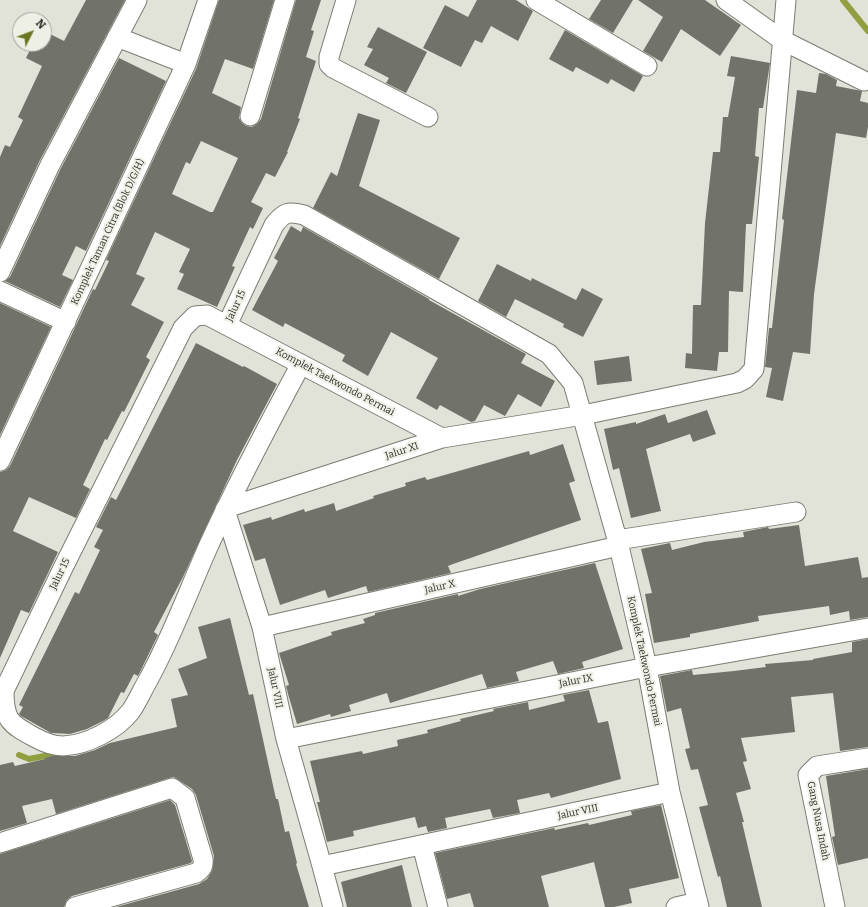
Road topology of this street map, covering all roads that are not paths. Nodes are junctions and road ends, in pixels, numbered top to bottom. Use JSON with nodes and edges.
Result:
{"nodes":[{"id":1,"x":136,"y":0,"type":"edge"},
{"id":2,"x":208,"y":0,"type":"edge"},
{"id":3,"x":285,"y":0,"type":"edge"},
{"id":4,"x":346,"y":0,"type":"edge"},
{"id":5,"x":536,"y":0,"type":"edge"},
{"id":6,"x":726,"y":0,"type":"edge"},
{"id":7,"x":786,"y":0,"type":"edge"},
{"id":8,"x":117,"y":37,"type":"junction"},
{"id":9,"x":782,"y":40,"type":"junction"},
{"id":10,"x":186,"y":64,"type":"junction"},
{"id":11,"x":647,"y":66,"type":"dead end"},
{"id":12,"x":864,"y":81,"type":"dead end"},
{"id":13,"x":250,"y":116,"type":"dead end"},
{"id":14,"x":428,"y":118,"type":"dead end"},
{"id":15,"x":0,"y":272,"type":"edge"},
{"id":16,"x":0,"y":291,"type":"edge"},
{"id":17,"x":66,"y":322,"type":"junction"},
{"id":18,"x":228,"y":325,"type":"junction"},
{"id":19,"x":301,"y":364,"type":"junction"},
{"id":20,"x":583,"y":415,"type":"junction"},
{"id":21,"x":442,"y":438,"type":"junction"},
{"id":22,"x":0,"y":462,"type":"edge"},
{"id":23,"x":226,"y":509,"type":"junction"},
{"id":24,"x":796,"y":512,"type":"dead end"},
{"id":25,"x":618,"y":543,"type":"junction"},
{"id":26,"x":262,"y":627,"type":"junction"},
{"id":27,"x":868,"y":628,"type":"edge"},
{"id":28,"x":647,"y":667,"type":"junction"},
{"id":29,"x":286,"y":738,"type":"junction"},
{"id":30,"x":868,"y":758,"type":"edge"},
{"id":31,"x":670,"y":792,"type":"junction"},
{"id":32,"x":0,"y":843,"type":"edge"},
{"id":33,"x":422,"y":845,"type":"junction"},
{"id":34,"x":322,"y":866,"type":"junction"},
{"id":35,"x":699,"y":904,"type":"edge"},
{"id":36,"x":75,"y":907,"type":"edge"},
{"id":37,"x":333,"y":907,"type":"edge"},
{"id":38,"x":438,"y":907,"type":"edge"},
{"id":39,"x":676,"y":907,"type":"edge"},
{"id":40,"x":835,"y":907,"type":"edge"}],
"edges":[{"from":1,"to":8,"type":"street"},
{"from":2,"to":10,"type":"street","name":"Komplek Taman Citra (Blok D/G/H)"},
{"from":3,"to":13,"type":"street"},
{"from":4,"to":14,"type":"street"},
{"from":5,"to":11,"type":"street"},
{"from":6,"to":9,"type":"street"},
{"from":7,"to":9,"type":"street","name":"Jalur XI"},
{"from":8,"to":10,"type":"street"},
{"from":8,"to":15,"type":"street"},
{"from":9,"to":12,"type":"street"},
{"from":9,"to":20,"type":"street","name":"Jalur XI"},
{"from":10,"to":17,"type":"street","name":"Komplek Taman Citra (Blok D/G/H)"},
{"from":16,"to":17,"type":"street"},
{"from":17,"to":22,"type":"street","name":"Komplek Taman Citra (Blok D/G/H)"},
{"from":18,"to":19,"type":"street","name":"Komplek Taekwondo Permai"},
{"from":18,"to":20,"type":"street","name":"Jalur 15"},
{"from":18,"to":23,"type":"street","name":"Jalur 15"},
{"from":19,"to":21,"type":"street","name":"Komplek Taekwondo Permai"},
{"from":19,"to":23,"type":"street"},
{"from":20,"to":21,"type":"street","name":"Jalur XI"},
{"from":20,"to":25,"type":"street","name":"Komplek Taekwondo Permai"},
{"from":21,"to":23,"type":"street","name":"Jalur XI"},
{"from":23,"to":26,"type":"street","name":"Jalur VIII"},
{"from":24,"to":25,"type":"street","name":"Jalur X"},
{"from":25,"to":26,"type":"street","name":"Jalur X"},
{"from":25,"to":28,"type":"street","name":"Komplek Taekwondo Permai"},
{"from":26,"to":29,"type":"street","name":"Jalur VIII"},
{"from":27,"to":28,"type":"street","name":"Jalur IX"},
{"from":28,"to":29,"type":"street","name":"Jalur IX"},
{"from":28,"to":31,"type":"street","name":"Komplek Taekwondo Permai"},
{"from":29,"to":34,"type":"street","name":"Jalur VIII"},
{"from":30,"to":40,"type":"street","name":"Gang Nusa Indah"},
{"from":31,"to":33,"type":"street","name":"Jalur VIII"},
{"from":31,"to":35,"type":"street","name":"Komplek Taekwondo Permai"},
{"from":32,"to":36,"type":"street"},
{"from":33,"to":34,"type":"street","name":"Jalur VIII"},
{"from":33,"to":38,"type":"street"},
{"from":34,"to":37,"type":"street","name":"Jalur VIII"},
{"from":35,"to":39,"type":"street"}]}
